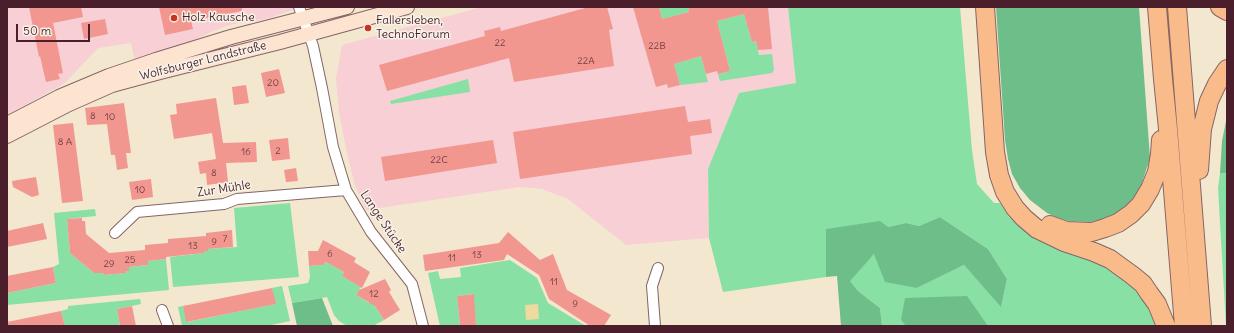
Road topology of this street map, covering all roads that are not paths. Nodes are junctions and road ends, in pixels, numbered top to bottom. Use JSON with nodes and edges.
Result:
{"nodes":[{"id":1,"x":347,"y":7,"type":"edge"},
{"id":2,"x":407,"y":7,"type":"edge"},
{"id":3,"x":984,"y":7,"type":"edge"},
{"id":4,"x":1157,"y":7,"type":"edge"},
{"id":5,"x":1178,"y":7,"type":"edge"},
{"id":6,"x":1220,"y":7,"type":"edge"},
{"id":7,"x":1227,"y":11,"type":"edge"},
{"id":8,"x":301,"y":13,"type":"edge"},
{"id":9,"x":309,"y":34,"type":"junction"},
{"id":10,"x":1227,"y":69,"type":"edge"},
{"id":11,"x":1163,"y":80,"type":"junction"},
{"id":12,"x":7,"y":124,"type":"edge"},
{"id":13,"x":7,"y":136,"type":"edge"},
{"id":14,"x":999,"y":175,"type":"junction"},
{"id":15,"x":346,"y":190,"type":"junction"},
{"id":16,"x":114,"y":233,"type":"dead end"},
{"id":17,"x":1196,"y":242,"type":"junction"},
{"id":18,"x":658,"y":268,"type":"dead end"},
{"id":19,"x":162,"y":310,"type":"dead end"},
{"id":20,"x":168,"y":326,"type":"edge"},
{"id":21,"x":424,"y":326,"type":"edge"},
{"id":22,"x":655,"y":326,"type":"edge"},
{"id":23,"x":1166,"y":326,"type":"edge"},
{"id":24,"x":1184,"y":326,"type":"edge"},
{"id":25,"x":1202,"y":326,"type":"edge"}],
"edges":[{"from":1,"to":8,"type":"street","name":"Wolfsburger Landstraße"},
{"from":2,"to":9,"type":"street","name":"Wolfsburger Landstraße"},
{"from":3,"to":14,"type":"highway"},
{"from":4,"to":11,"type":"highway"},
{"from":5,"to":17,"type":"highway"},
{"from":6,"to":7,"type":"highway"},
{"from":8,"to":9,"type":"street","name":"Lange Stücke"},
{"from":8,"to":12,"type":"street","name":"Wolfsburger Landstraße"},
{"from":9,"to":13,"type":"street","name":"Wolfsburger Landstraße"},
{"from":9,"to":15,"type":"street","name":"Lange Stücke"},
{"from":10,"to":17,"type":"highway"},
{"from":11,"to":14,"type":"highway"},
{"from":11,"to":24,"type":"highway"},
{"from":14,"to":23,"type":"highway"},
{"from":15,"to":16,"type":"street","name":"Zur Mühle"},
{"from":15,"to":21,"type":"street","name":"Lange Stücke"},
{"from":17,"to":25,"type":"highway"},
{"from":18,"to":22,"type":"street"},
{"from":19,"to":20,"type":"street"}]}
